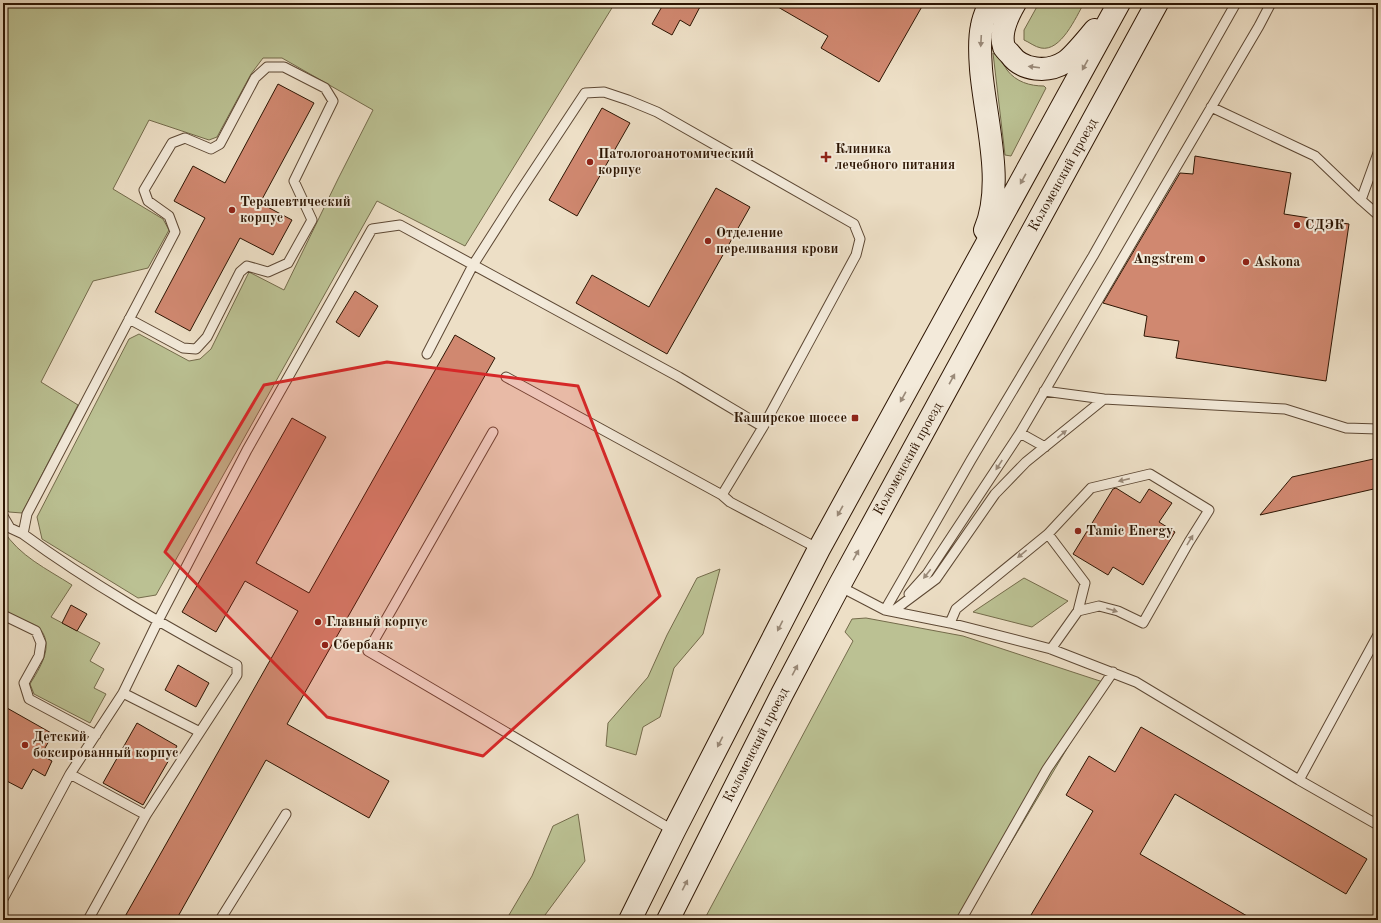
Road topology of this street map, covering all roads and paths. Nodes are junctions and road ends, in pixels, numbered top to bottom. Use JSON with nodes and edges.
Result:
{"nodes":[{"id":1,"x":990,"y":3,"type":"edge"},
{"id":2,"x":1015,"y":3,"type":"edge"},
{"id":3,"x":1157,"y":3,"type":"edge"},
{"id":4,"x":1236,"y":3,"type":"edge"},
{"id":5,"x":1271,"y":3,"type":"edge"},
{"id":6,"x":1118,"y":4,"type":"edge"},
{"id":7,"x":1211,"y":107,"type":"junction"},
{"id":8,"x":1378,"y":153,"type":"edge"},
{"id":9,"x":1361,"y":200,"type":"junction"},
{"id":10,"x":1378,"y":215,"type":"edge"},
{"id":11,"x":474,"y":266,"type":"junction"},
{"id":12,"x":949,"y":314,"type":"junction"},
{"id":13,"x":129,"y":319,"type":"junction"},
{"id":14,"x":427,"y":354,"type":"dead end"},
{"id":15,"x":506,"y":377,"type":"dead end"},
{"id":16,"x":1044,"y":391,"type":"junction"},
{"id":17,"x":1104,"y":399,"type":"junction"},
{"id":18,"x":763,"y":427,"type":"junction"},
{"id":19,"x":1378,"y":429,"type":"edge"},
{"id":20,"x":493,"y":432,"type":"dead end"},
{"id":21,"x":1020,"y":433,"type":"junction"},
{"id":22,"x":1045,"y":447,"type":"junction"},
{"id":23,"x":722,"y":495,"type":"junction"},
{"id":24,"x":3,"y":516,"type":"edge"},
{"id":25,"x":23,"y":534,"type":"junction"},
{"id":26,"x":1048,"y":534,"type":"junction"},
{"id":27,"x":819,"y":549,"type":"junction"},
{"id":28,"x":839,"y":586,"type":"junction"},
{"id":29,"x":889,"y":611,"type":"junction"},
{"id":30,"x":1078,"y":611,"type":"junction"},
{"id":31,"x":3,"y":615,"type":"edge"},
{"id":32,"x":158,"y":621,"type":"junction"},
{"id":33,"x":950,"y":623,"type":"junction"},
{"id":34,"x":1378,"y":635,"type":"edge"},
{"id":35,"x":1051,"y":649,"type":"junction"},
{"id":36,"x":1113,"y":672,"type":"junction"},
{"id":37,"x":123,"y":693,"type":"junction"},
{"id":38,"x":200,"y":732,"type":"junction"},
{"id":39,"x":96,"y":735,"type":"junction"},
{"id":40,"x":70,"y":774,"type":"junction"},
{"id":41,"x":1299,"y":780,"type":"junction"},
{"id":42,"x":286,"y":814,"type":"dead end"},
{"id":43,"x":146,"y":815,"type":"junction"},
{"id":44,"x":1378,"y":825,"type":"edge"},
{"id":45,"x":674,"y":831,"type":"junction"},
{"id":46,"x":3,"y":899,"type":"edge"},
{"id":47,"x":88,"y":920,"type":"edge"},
{"id":48,"x":220,"y":920,"type":"edge"},
{"id":49,"x":630,"y":920,"type":"edge"},
{"id":50,"x":668,"y":920,"type":"edge"},
{"id":51,"x":961,"y":920,"type":"edge"}],
"edges":[{"from":1,"to":12,"type":"main road","one_way":true},
{"from":6,"to":2,"type":"main road","one_way":true},
{"from":28,"to":3,"type":"main road","name":"Коломенский проезд","one_way":true},
{"from":4,"to":29,"type":"lane"},
{"from":5,"to":7,"type":"lane"},
{"from":6,"to":12,"type":"main road","one_way":true},
{"from":7,"to":9,"type":"lane"},
{"from":7,"to":16,"type":"lane"},
{"from":8,"to":9,"type":"lane"},
{"from":9,"to":10,"type":"lane"},
{"from":11,"to":14,"type":"lane"},
{"from":11,"to":18,"type":"lane"},
{"from":11,"to":18,"type":"lane"},
{"from":11,"to":32,"type":"lane"},
{"from":12,"to":27,"type":"main road","one_way":true},
{"from":13,"to":13,"type":"lane"},
{"from":13,"to":25,"type":"lane"},
{"from":15,"to":23,"type":"lane"},
{"from":16,"to":17,"type":"lane"},
{"from":16,"to":21,"type":"lane"},
{"from":17,"to":19,"type":"lane"},
{"from":22,"to":17,"type":"lane","one_way":true},
{"from":18,"to":23,"type":"lane"},
{"from":20,"to":45,"type":"lane"},
{"from":21,"to":22,"type":"lane"},
{"from":21,"to":29,"type":"lane","one_way":true},
{"from":22,"to":29,"type":"lane"},
{"from":23,"to":27,"type":"lane"},
{"from":24,"to":25,"type":"lane"},
{"from":25,"to":32,"type":"lane"},
{"from":26,"to":30,"type":"lane"},
{"from":30,"to":26,"type":"lane","one_way":true},
{"from":26,"to":33,"type":"lane","one_way":true},
{"from":27,"to":45,"type":"main road","one_way":true},
{"from":28,"to":29,"type":"lane"},
{"from":50,"to":28,"type":"main road","name":"Коломенский проезд","one_way":true},
{"from":29,"to":33,"type":"lane"},
{"from":30,"to":35,"type":"lane"},
{"from":31,"to":39,"type":"lane"},
{"from":32,"to":37,"type":"lane"},
{"from":32,"to":38,"type":"lane"},
{"from":33,"to":35,"type":"lane"},
{"from":34,"to":41,"type":"lane"},
{"from":35,"to":36,"type":"lane"},
{"from":36,"to":41,"type":"lane"},
{"from":36,"to":51,"type":"lane"},
{"from":37,"to":38,"type":"lane"},
{"from":37,"to":39,"type":"lane"},
{"from":38,"to":43,"type":"lane"},
{"from":39,"to":40,"type":"lane"},
{"from":40,"to":43,"type":"lane"},
{"from":40,"to":46,"type":"lane"},
{"from":41,"to":44,"type":"lane"},
{"from":42,"to":48,"type":"lane"},
{"from":43,"to":47,"type":"lane"},
{"from":45,"to":49,"type":"main road"}]}
